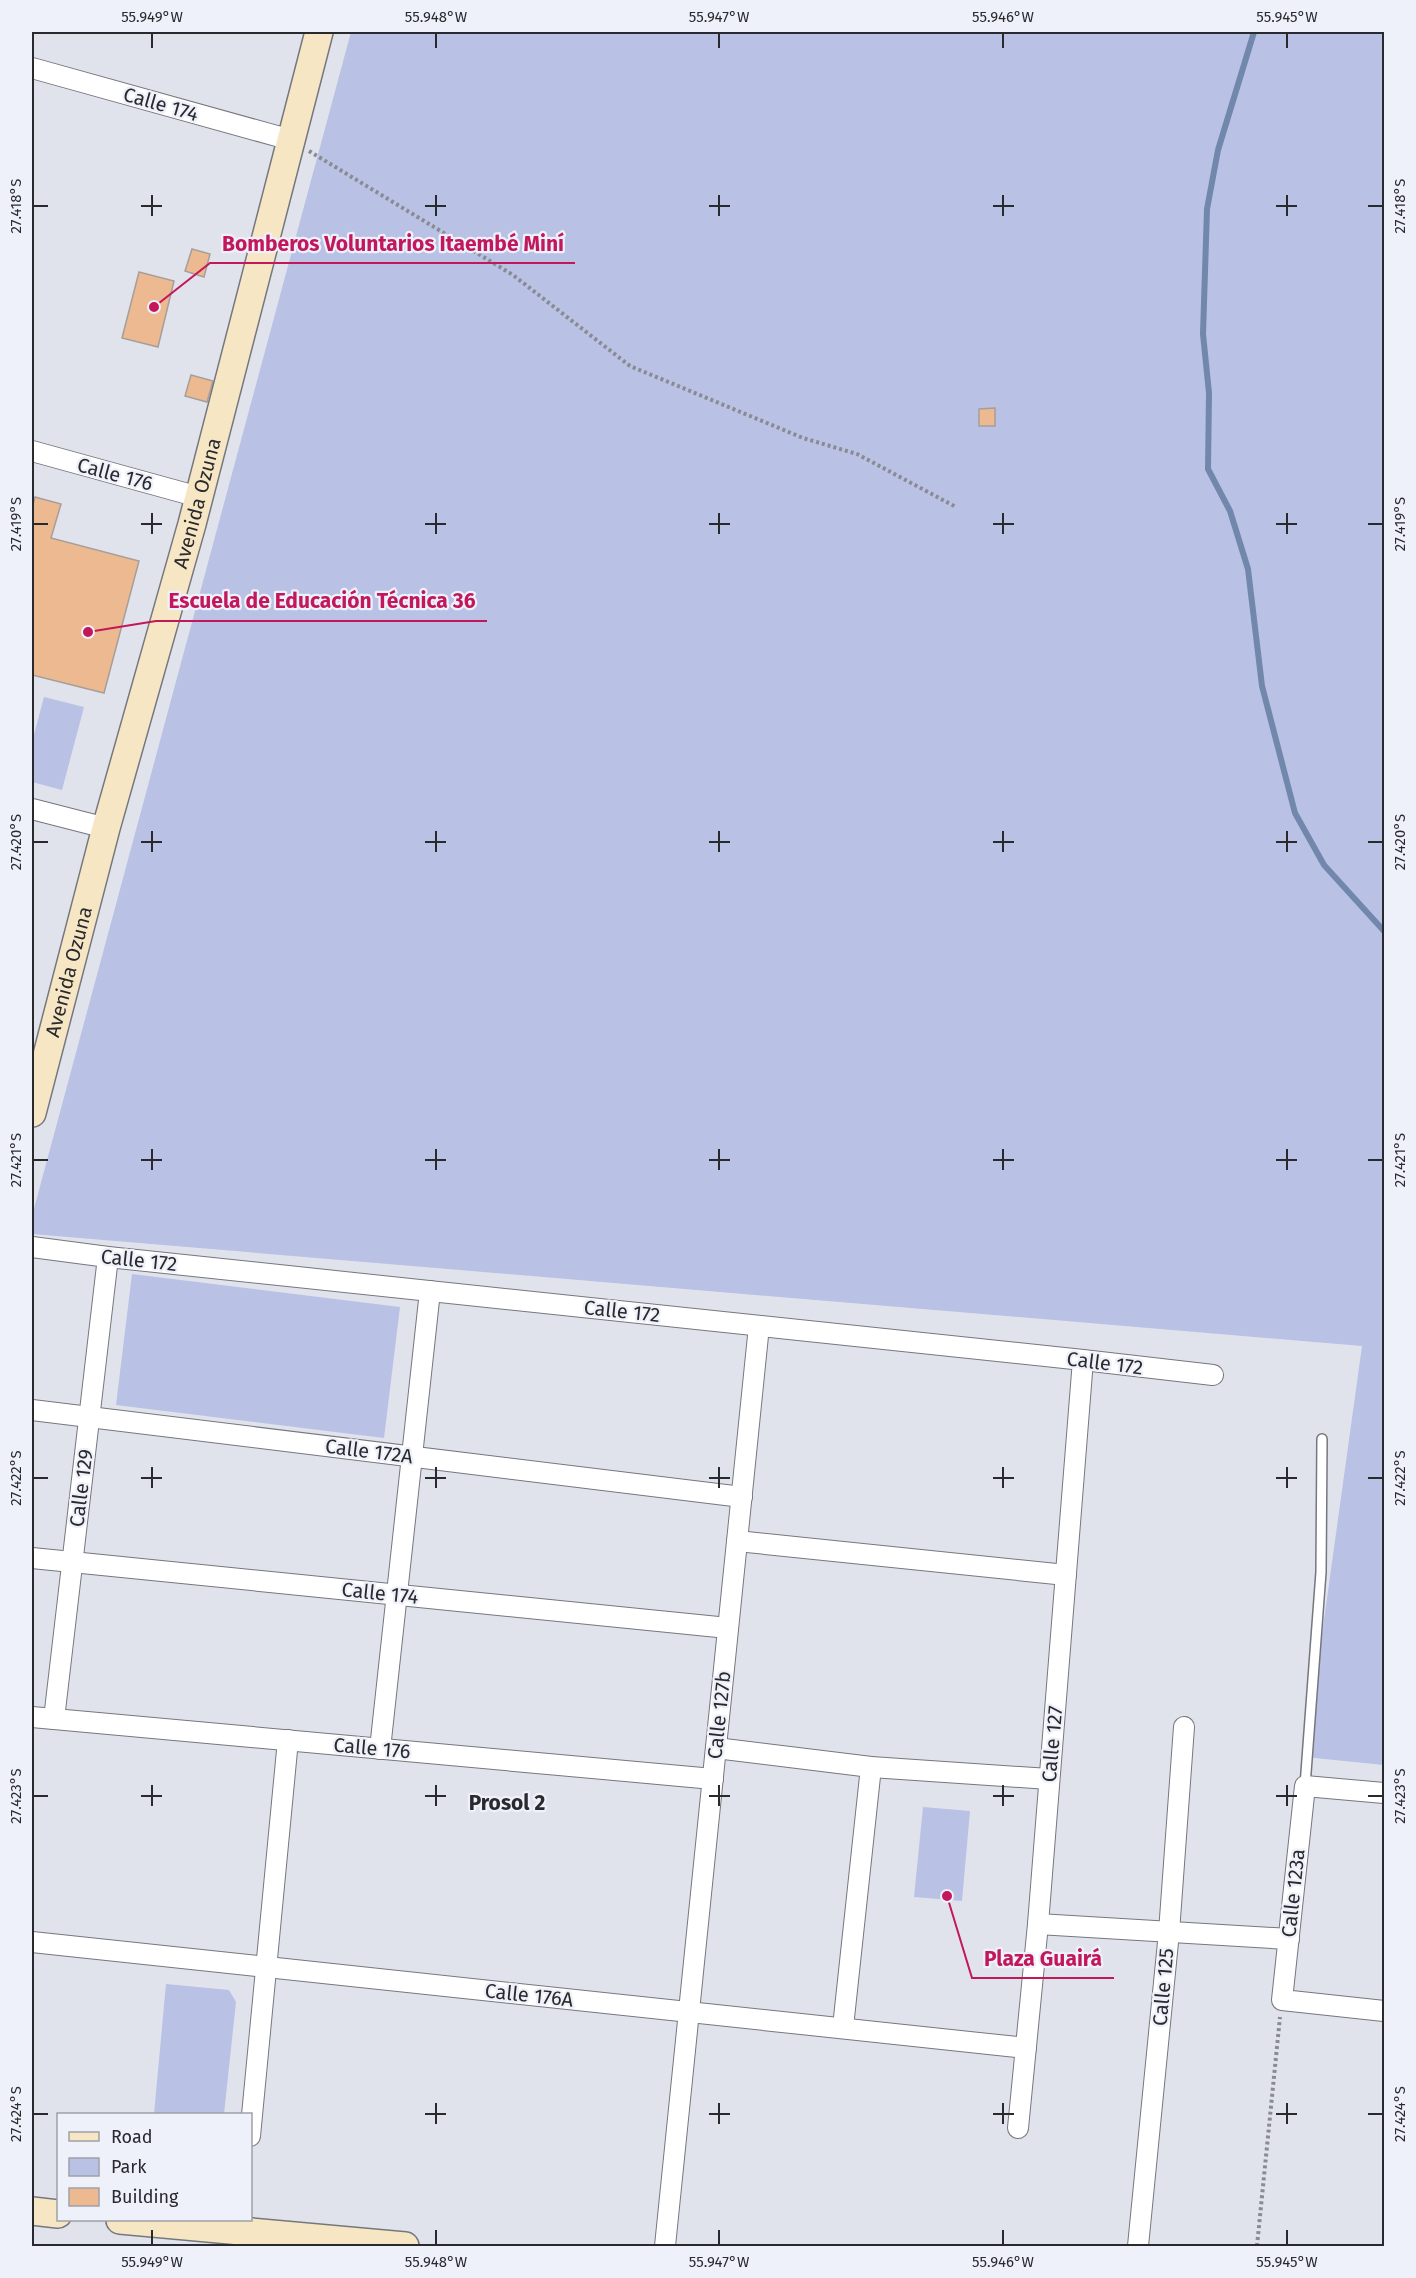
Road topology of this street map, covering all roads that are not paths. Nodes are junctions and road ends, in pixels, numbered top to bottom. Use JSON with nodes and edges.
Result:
{"nodes":[{"id":1,"x":319,"y":32,"type":"edge"},
{"id":2,"x":32,"y":68,"type":"edge"},
{"id":3,"x":291,"y":140,"type":"junction"},
{"id":4,"x":32,"y":451,"type":"edge"},
{"id":5,"x":199,"y":497,"type":"junction"},
{"id":6,"x":32,"y":809,"type":"edge"},
{"id":7,"x":106,"y":828,"type":"junction"},
{"id":8,"x":32,"y":1113,"type":"edge"},
{"id":9,"x":32,"y":1247,"type":"edge"},
{"id":10,"x":108,"y":1257,"type":"junction"},
{"id":11,"x":430,"y":1291,"type":"junction"},
{"id":12,"x":759,"y":1326,"type":"junction"},
{"id":13,"x":1083,"y":1360,"type":"junction"},
{"id":14,"x":1212,"y":1376,"type":"dead end"},
{"id":15,"x":32,"y":1410,"type":"edge"},
{"id":16,"x":89,"y":1417,"type":"junction"},
{"id":17,"x":1322,"y":1439,"type":"dead end"},
{"id":18,"x":412,"y":1456,"type":"junction"},
{"id":19,"x":741,"y":1497,"type":"junction"},
{"id":20,"x":737,"y":1541,"type":"junction"},
{"id":21,"x":32,"y":1558,"type":"edge"},
{"id":22,"x":72,"y":1562,"type":"junction"},
{"id":23,"x":1066,"y":1575,"type":"junction"},
{"id":24,"x":397,"y":1594,"type":"junction"},
{"id":25,"x":728,"y":1628,"type":"junction"},
{"id":26,"x":32,"y":1717,"type":"edge"},
{"id":27,"x":54,"y":1719,"type":"junction"},
{"id":28,"x":1184,"y":1727,"type":"dead end"},
{"id":29,"x":288,"y":1740,"type":"junction"},
{"id":30,"x":716,"y":1748,"type":"junction"},
{"id":31,"x":380,"y":1749,"type":"junction"},
{"id":32,"x":871,"y":1767,"type":"junction"},
{"id":33,"x":712,"y":1779,"type":"junction"},
{"id":34,"x":1049,"y":1779,"type":"junction"},
{"id":35,"x":1305,"y":1786,"type":"junction"},
{"id":36,"x":1384,"y":1793,"type":"edge"},
{"id":37,"x":1038,"y":1924,"type":"junction"},
{"id":38,"x":1168,"y":1932,"type":"junction"},
{"id":39,"x":1288,"y":1939,"type":"junction"},
{"id":40,"x":32,"y":1942,"type":"edge"},
{"id":41,"x":267,"y":1966,"type":"junction"},
{"id":42,"x":1384,"y":2011,"type":"edge"},
{"id":43,"x":689,"y":2012,"type":"junction"},
{"id":44,"x":843,"y":2027,"type":"junction"},
{"id":45,"x":1026,"y":2048,"type":"junction"},
{"id":46,"x":252,"y":2116,"type":"edge"},
{"id":47,"x":1018,"y":2128,"type":"dead end"},
{"id":48,"x":32,"y":2211,"type":"edge"},
{"id":49,"x":57,"y":2214,"type":"edge"},
{"id":50,"x":144,"y":2221,"type":"edge"},
{"id":51,"x":242,"y":2225,"type":"edge"},
{"id":52,"x":405,"y":2247,"type":"edge"},
{"id":53,"x":665,"y":2247,"type":"edge"},
{"id":54,"x":1138,"y":2247,"type":"edge"}],
"edges":[{"from":1,"to":3,"type":"main road","name":"Avenida Ozuna"},
{"from":2,"to":3,"type":"street","name":"Calle 174"},
{"from":3,"to":5,"type":"main road","name":"Avenida Ozuna"},
{"from":4,"to":5,"type":"street","name":"Calle 176"},
{"from":5,"to":7,"type":"main road","name":"Avenida Ozuna"},
{"from":6,"to":7,"type":"street"},
{"from":7,"to":8,"type":"main road","name":"Avenida Ozuna"},
{"from":9,"to":10,"type":"street","name":"Calle 172"},
{"from":10,"to":11,"type":"street","name":"Calle 172"},
{"from":10,"to":16,"type":"street","name":"Calle 129"},
{"from":11,"to":12,"type":"street","name":"Calle 172"},
{"from":11,"to":18,"type":"street"},
{"from":12,"to":13,"type":"street","name":"Calle 172"},
{"from":12,"to":19,"type":"street","name":"Calle 127b"},
{"from":13,"to":14,"type":"street","name":"Calle 172"},
{"from":13,"to":23,"type":"street","name":"Calle 127"},
{"from":15,"to":16,"type":"street","name":"Calle 172A"},
{"from":16,"to":18,"type":"street","name":"Calle 172A"},
{"from":16,"to":22,"type":"street","name":"Calle 129"},
{"from":17,"to":35,"type":"lane"},
{"from":18,"to":19,"type":"street","name":"Calle 172A"},
{"from":18,"to":24,"type":"street"},
{"from":19,"to":20,"type":"street","name":"Calle 127b"},
{"from":20,"to":23,"type":"street"},
{"from":20,"to":25,"type":"street","name":"Calle 127b"},
{"from":21,"to":22,"type":"street","name":"Calle 174"},
{"from":22,"to":24,"type":"street","name":"Calle 174"},
{"from":22,"to":27,"type":"street","name":"Calle 129"},
{"from":23,"to":34,"type":"street","name":"Calle 127"},
{"from":24,"to":25,"type":"street","name":"Calle 174"},
{"from":24,"to":31,"type":"street"},
{"from":25,"to":30,"type":"street","name":"Calle 127b"},
{"from":26,"to":27,"type":"street","name":"Calle 176"},
{"from":27,"to":29,"type":"street","name":"Calle 176"},
{"from":28,"to":38,"type":"street","name":"Calle 125"},
{"from":29,"to":31,"type":"street","name":"Calle 176"},
{"from":29,"to":41,"type":"street"},
{"from":30,"to":32,"type":"street"},
{"from":30,"to":33,"type":"street","name":"Calle 127b"},
{"from":31,"to":33,"type":"street","name":"Calle 176"},
{"from":32,"to":34,"type":"street"},
{"from":32,"to":44,"type":"street"},
{"from":33,"to":43,"type":"street","name":"Calle 127b"},
{"from":34,"to":37,"type":"street","name":"Calle 127"},
{"from":35,"to":36,"type":"street"},
{"from":35,"to":39,"type":"street","name":"Calle 123a"},
{"from":37,"to":38,"type":"street"},
{"from":37,"to":45,"type":"street","name":"Calle 127"},
{"from":38,"to":39,"type":"street"},
{"from":38,"to":54,"type":"street","name":"Calle 125"},
{"from":39,"to":42,"type":"street","name":"Calle 123a"},
{"from":40,"to":41,"type":"street","name":"Calle 176A"},
{"from":41,"to":43,"type":"street","name":"Calle 176A"},
{"from":41,"to":46,"type":"street"},
{"from":43,"to":44,"type":"street","name":"Calle 176A"},
{"from":43,"to":53,"type":"street","name":"Calle 127b"},
{"from":44,"to":45,"type":"street","name":"Calle 176A"},
{"from":45,"to":47,"type":"street","name":"Calle 127"},
{"from":48,"to":49,"type":"main road"},
{"from":50,"to":51,"type":"main road"},
{"from":51,"to":52,"type":"main road"}]}
